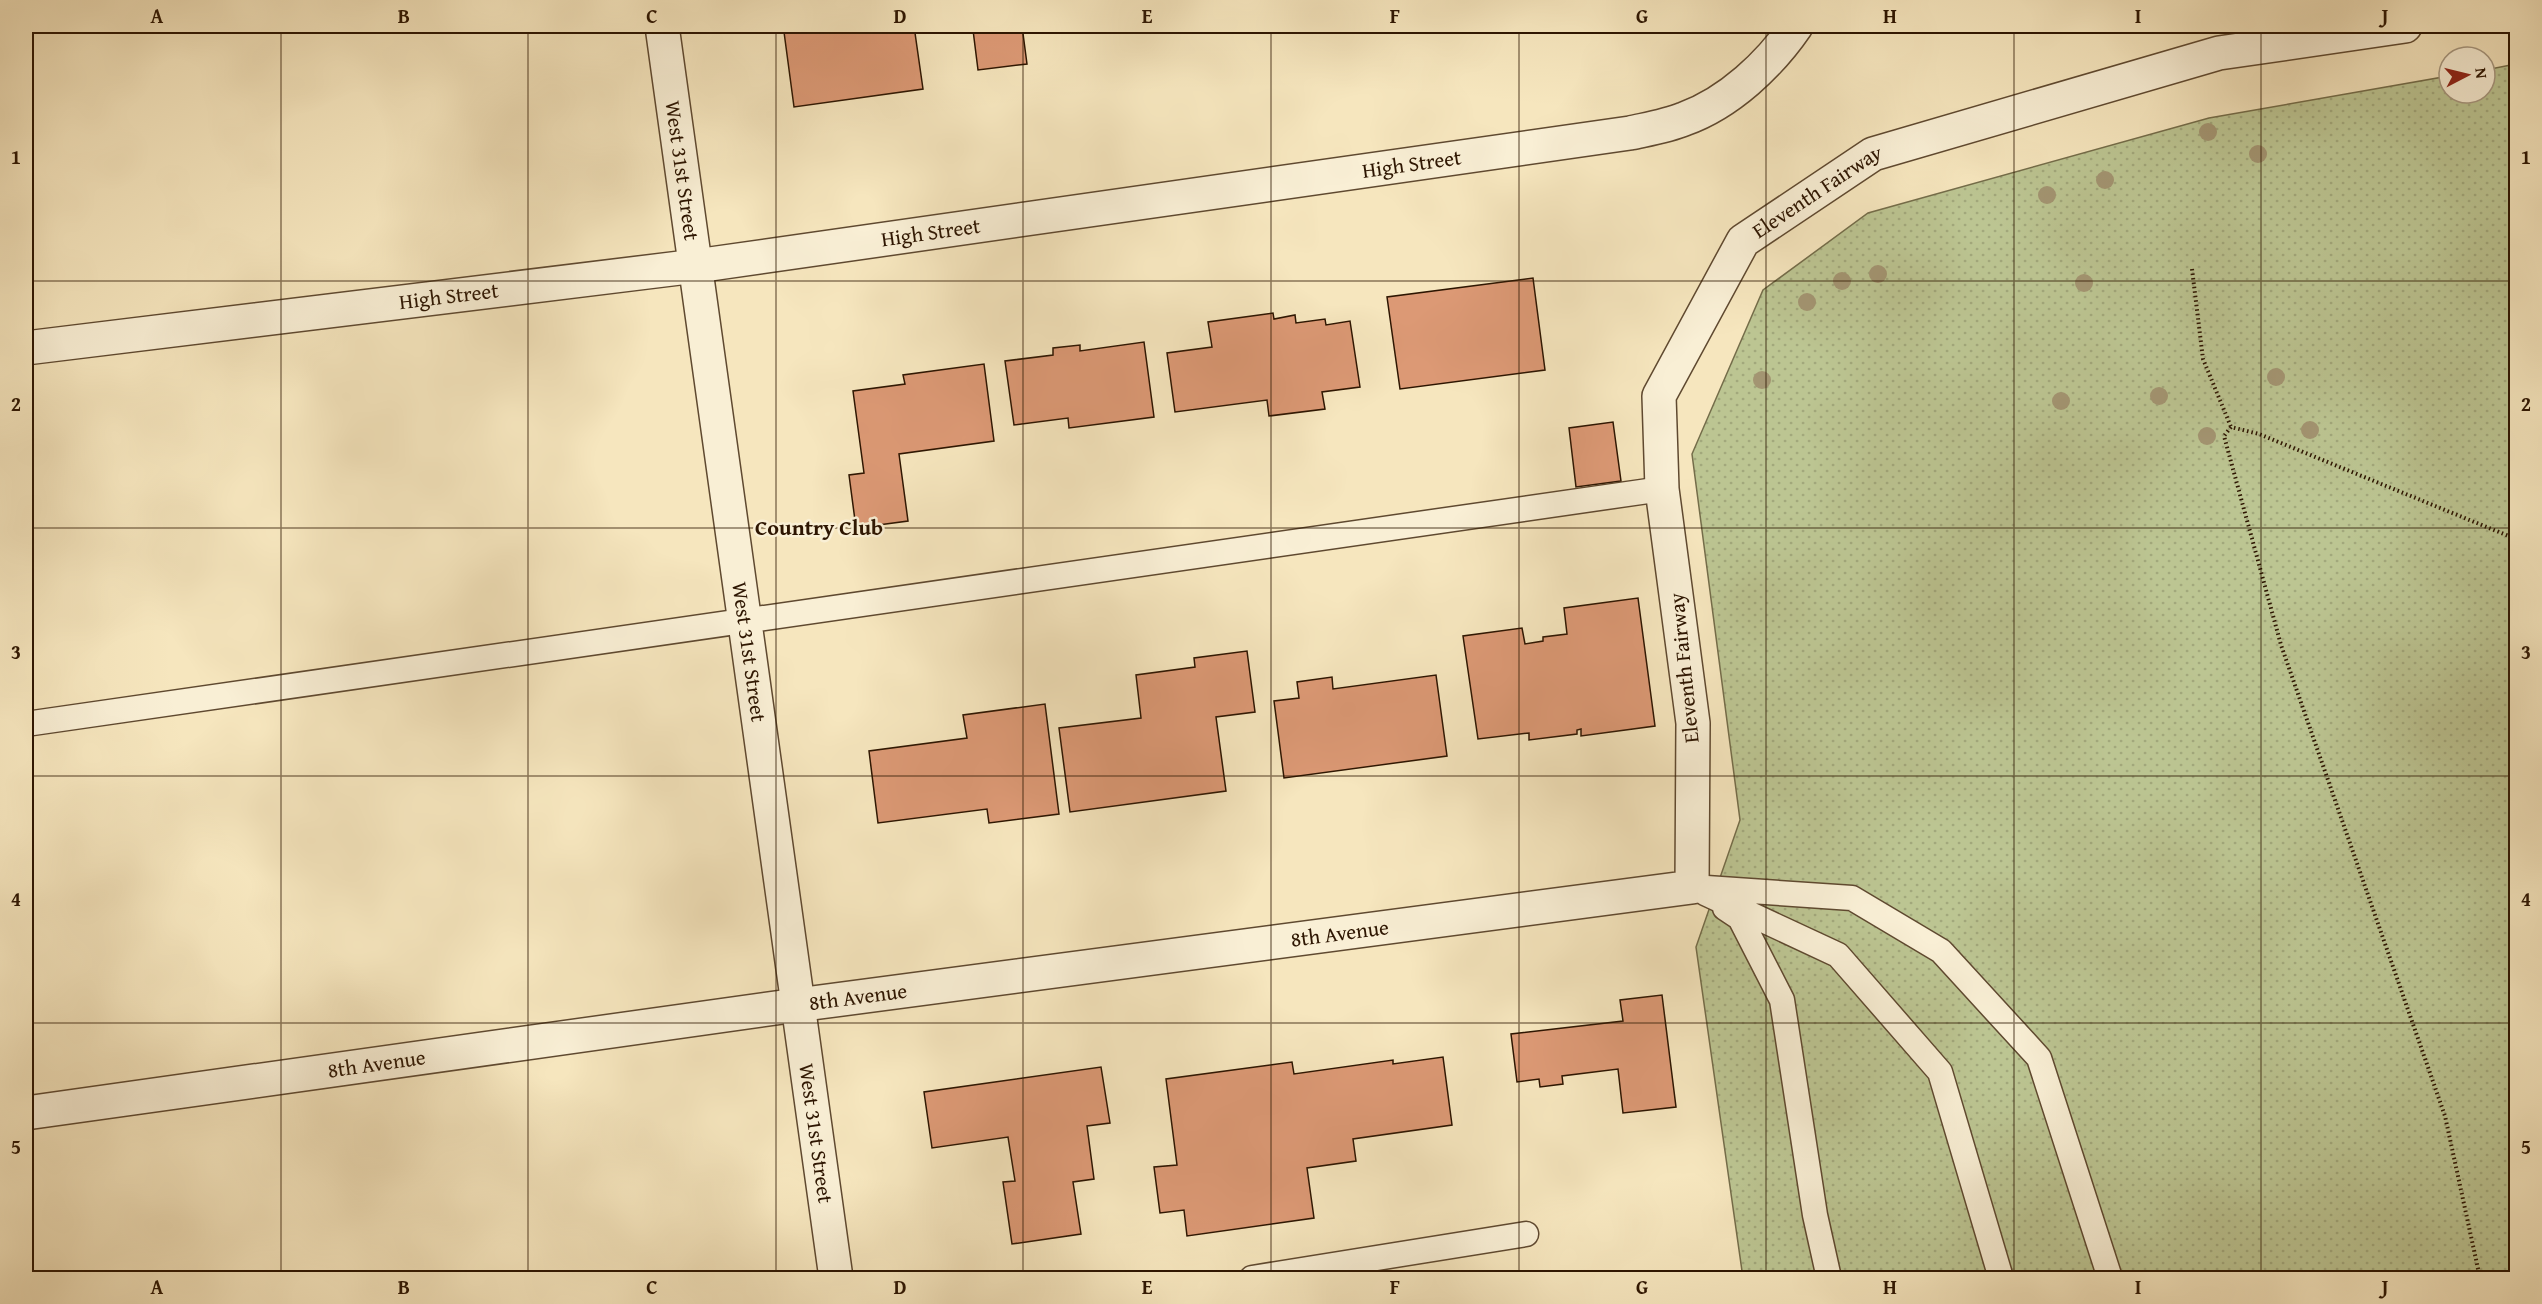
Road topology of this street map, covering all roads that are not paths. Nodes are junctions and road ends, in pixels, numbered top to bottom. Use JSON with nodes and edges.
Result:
{"nodes":[{"id":1,"x":662,"y":26,"type":"edge"},
{"id":2,"x":1796,"y":26,"type":"edge"},
{"id":3,"x":2405,"y":26,"type":"edge"},
{"id":4,"x":696,"y":266,"type":"junction"},
{"id":5,"x":26,"y":348,"type":"edge"},
{"id":6,"x":1662,"y":489,"type":"junction"},
{"id":7,"x":745,"y":622,"type":"junction"},
{"id":8,"x":26,"y":724,"type":"edge"},
{"id":9,"x":1692,"y":887,"type":"junction"},
{"id":10,"x":797,"y":1005,"type":"junction"},
{"id":11,"x":26,"y":1113,"type":"edge"},
{"id":12,"x":1526,"y":1234,"type":"dead end"},
{"id":13,"x":836,"y":1278,"type":"edge"},
{"id":14,"x":1252,"y":1278,"type":"edge"},
{"id":15,"x":1829,"y":1278,"type":"edge"},
{"id":16,"x":2001,"y":1278,"type":"edge"},
{"id":17,"x":2110,"y":1278,"type":"edge"}],
"edges":[{"from":1,"to":4,"type":"street","name":"West 31st Street"},
{"from":2,"to":4,"type":"street","name":"High Street"},
{"from":3,"to":6,"type":"street","name":"Eleventh Fairway"},
{"from":4,"to":5,"type":"street","name":"High Street"},
{"from":4,"to":7,"type":"street","name":"West 31st Street"},
{"from":6,"to":7,"type":"lane"},
{"from":6,"to":9,"type":"street","name":"Eleventh Fairway"},
{"from":7,"to":8,"type":"lane"},
{"from":7,"to":10,"type":"street","name":"West 31st Street"},
{"from":9,"to":10,"type":"street","name":"8th Avenue"},
{"from":9,"to":15,"type":"lane"},
{"from":9,"to":16,"type":"lane"},
{"from":9,"to":17,"type":"lane"},
{"from":10,"to":11,"type":"street","name":"8th Avenue"},
{"from":10,"to":13,"type":"street","name":"West 31st Street"},
{"from":12,"to":14,"type":"lane"}]}
